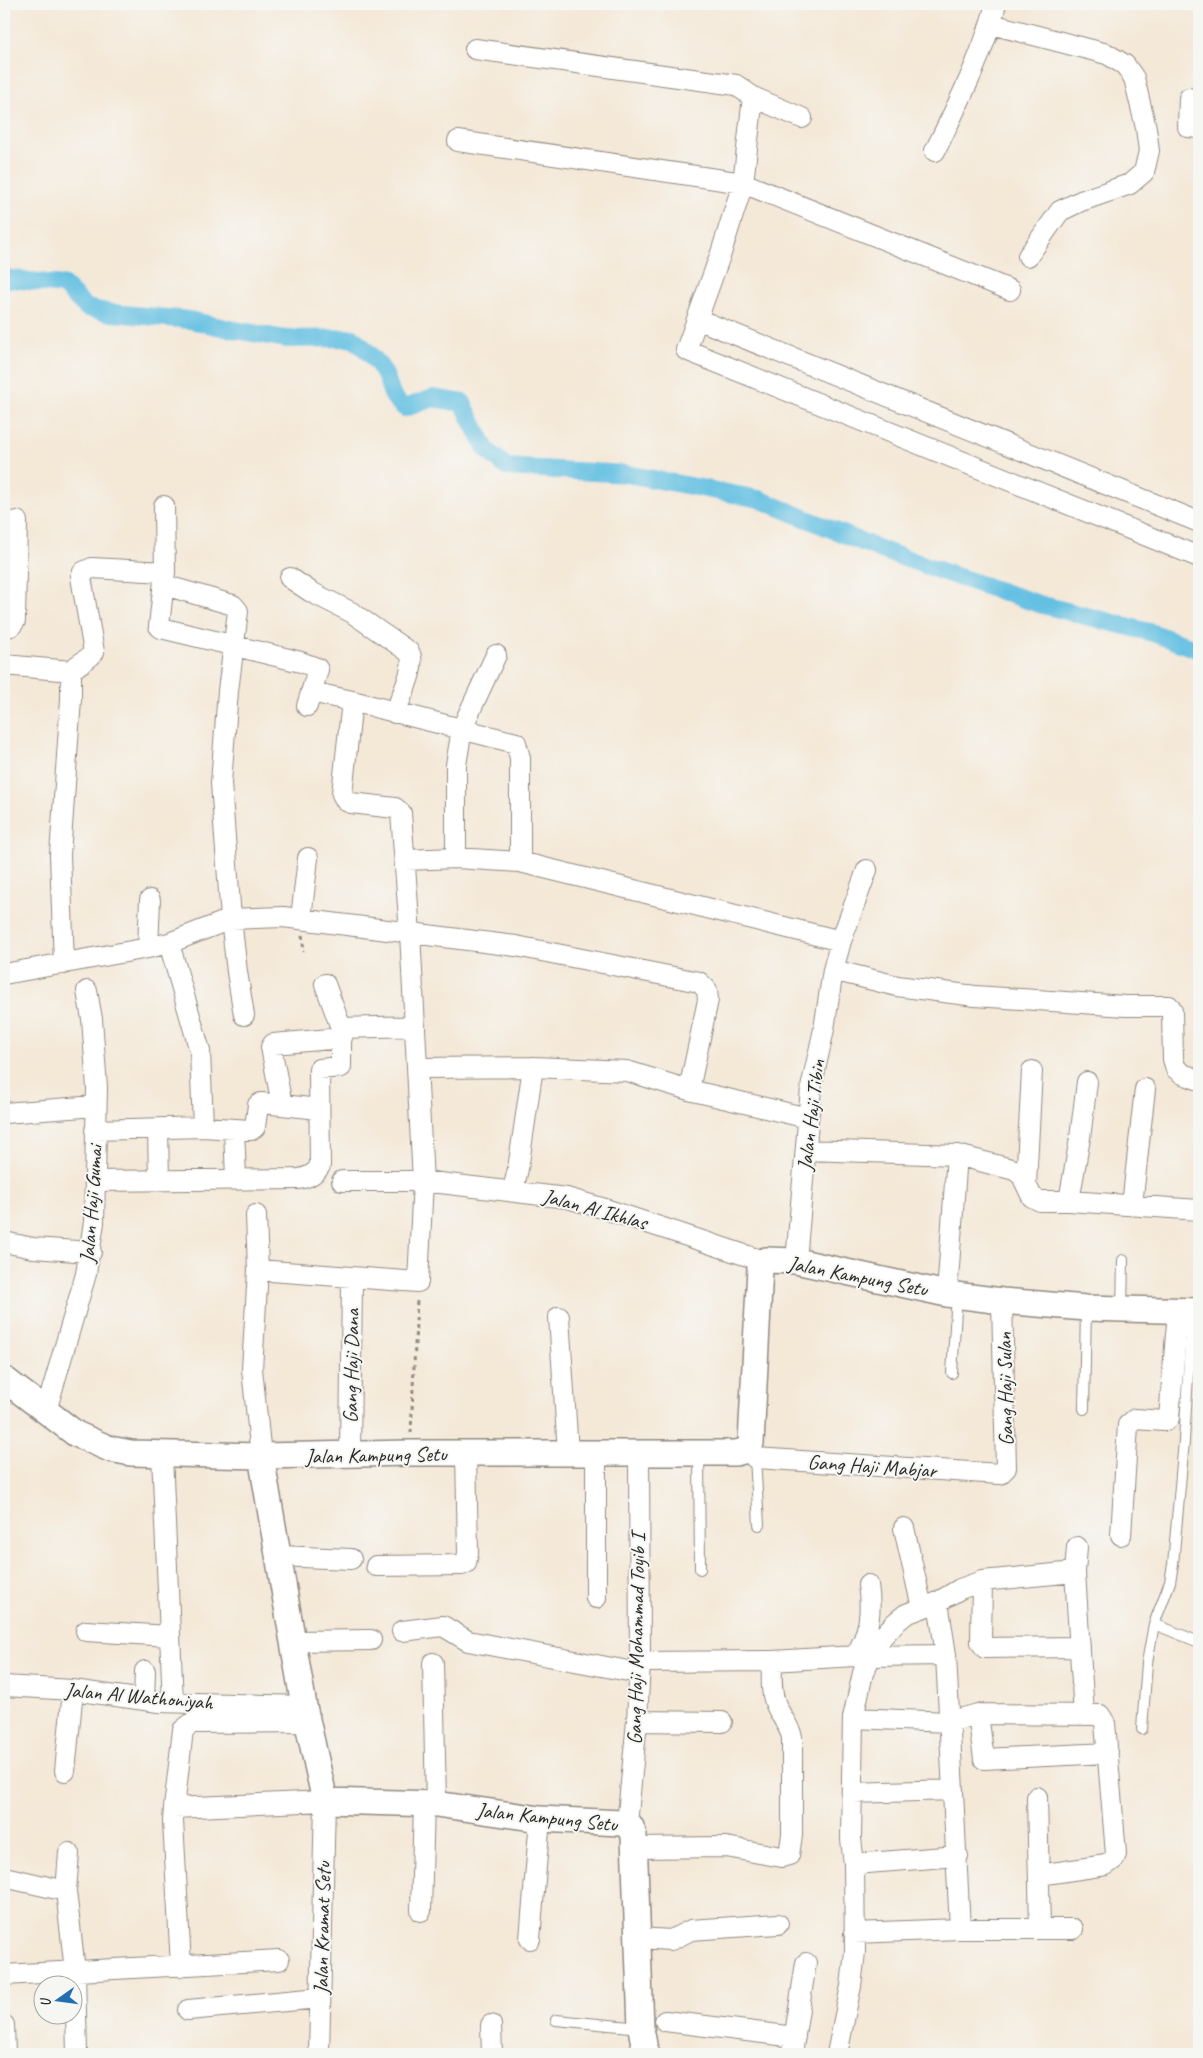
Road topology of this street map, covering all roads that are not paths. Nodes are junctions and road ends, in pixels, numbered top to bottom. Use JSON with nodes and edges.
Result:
{"nodes":[{"id":1,"x":996,"y":4,"type":"edge"},
{"id":2,"x":991,"y":24,"type":"junction"},
{"id":3,"x":475,"y":49,"type":"dead end"},
{"id":4,"x":753,"y":97,"type":"junction"},
{"id":5,"x":1189,"y":98,"type":"dead end"},
{"id":6,"x":802,"y":118,"type":"dead end"},
{"id":7,"x":1199,"y":128,"type":"edge"},
{"id":8,"x":458,"y":141,"type":"dead end"},
{"id":9,"x":935,"y":152,"type":"dead end"},
{"id":10,"x":743,"y":183,"type":"junction"},
{"id":11,"x":1028,"y":256,"type":"dead end"},
{"id":12,"x":1010,"y":290,"type":"dead end"},
{"id":13,"x":697,"y":319,"type":"junction"},
{"id":14,"x":164,"y":506,"type":"dead end"},
{"id":15,"x":17,"y":521,"type":"dead end"},
{"id":16,"x":1199,"y":522,"type":"edge"},
{"id":17,"x":10,"y":544,"type":"edge"},
{"id":18,"x":1199,"y":557,"type":"edge"},
{"id":19,"x":164,"y":578,"type":"junction"},
{"id":20,"x":290,"y":578,"type":"dead end"},
{"id":21,"x":4,"y":627,"type":"edge"},
{"id":22,"x":233,"y":646,"type":"junction"},
{"id":23,"x":496,"y":655,"type":"dead end"},
{"id":24,"x":4,"y":665,"type":"edge"},
{"id":25,"x":71,"y":671,"type":"junction"},
{"id":26,"x":352,"y":701,"type":"junction"},
{"id":27,"x":394,"y":713,"type":"junction"},
{"id":28,"x":462,"y":728,"type":"junction"},
{"id":29,"x":308,"y":858,"type":"dead end"},
{"id":30,"x":456,"y":858,"type":"junction"},
{"id":31,"x":405,"y":860,"type":"junction"},
{"id":32,"x":520,"y":862,"type":"junction"},
{"id":33,"x":867,"y":870,"type":"dead end"},
{"id":34,"x":150,"y":900,"type":"dead end"},
{"id":35,"x":301,"y":918,"type":"junction"},
{"id":36,"x":231,"y":919,"type":"junction"},
{"id":37,"x":410,"y":933,"type":"junction"},
{"id":38,"x":841,"y":941,"type":"junction"},
{"id":39,"x":169,"y":943,"type":"junction"},
{"id":40,"x":148,"y":948,"type":"junction"},
{"id":41,"x":64,"y":964,"type":"junction"},
{"id":42,"x":833,"y":970,"type":"junction"},
{"id":43,"x":4,"y":974,"type":"edge"},
{"id":44,"x":325,"y":984,"type":"dead end"},
{"id":45,"x":87,"y":991,"type":"dead end"},
{"id":46,"x":244,"y":1015,"type":"dead end"},
{"id":47,"x":414,"y":1026,"type":"junction"},
{"id":48,"x":342,"y":1033,"type":"junction"},
{"id":49,"x":534,"y":1067,"type":"junction"},
{"id":50,"x":417,"y":1068,"type":"junction"},
{"id":51,"x":1032,"y":1071,"type":"dead end"},
{"id":52,"x":1199,"y":1080,"type":"edge"},
{"id":53,"x":1087,"y":1082,"type":"dead end"},
{"id":54,"x":1145,"y":1089,"type":"dead end"},
{"id":55,"x":689,"y":1090,"type":"junction"},
{"id":56,"x":282,"y":1105,"type":"junction"},
{"id":57,"x":96,"y":1106,"type":"junction"},
{"id":58,"x":319,"y":1109,"type":"junction"},
{"id":59,"x":4,"y":1113,"type":"edge"},
{"id":60,"x":808,"y":1118,"type":"junction"},
{"id":61,"x":203,"y":1127,"type":"junction"},
{"id":62,"x":158,"y":1129,"type":"junction"},
{"id":63,"x":234,"y":1129,"type":"junction"},
{"id":64,"x":96,"y":1130,"type":"junction"},
{"id":65,"x":807,"y":1150,"type":"junction"},
{"id":66,"x":957,"y":1155,"type":"junction"},
{"id":67,"x":236,"y":1178,"type":"junction"},
{"id":68,"x":95,"y":1181,"type":"junction"},
{"id":69,"x":159,"y":1181,"type":"junction"},
{"id":70,"x":342,"y":1181,"type":"dead end"},
{"id":71,"x":423,"y":1181,"type":"junction"},
{"id":72,"x":1026,"y":1184,"type":"junction"},
{"id":73,"x":513,"y":1190,"type":"junction"},
{"id":74,"x":1069,"y":1201,"type":"junction"},
{"id":75,"x":1132,"y":1205,"type":"junction"},
{"id":76,"x":1199,"y":1210,"type":"edge"},
{"id":77,"x":256,"y":1215,"type":"dead end"},
{"id":78,"x":4,"y":1242,"type":"edge"},
{"id":79,"x":91,"y":1252,"type":"junction"},
{"id":80,"x":1123,"y":1260,"type":"dead end"},
{"id":81,"x":763,"y":1261,"type":"junction"},
{"id":82,"x":796,"y":1261,"type":"junction"},
{"id":83,"x":258,"y":1270,"type":"junction"},
{"id":84,"x":352,"y":1278,"type":"junction"},
{"id":85,"x":952,"y":1294,"type":"junction"},
{"id":86,"x":1002,"y":1301,"type":"junction"},
{"id":87,"x":1086,"y":1308,"type":"junction"},
{"id":88,"x":1122,"y":1309,"type":"junction"},
{"id":89,"x":1190,"y":1311,"type":"edge"},
{"id":90,"x":559,"y":1317,"type":"dead end"},
{"id":91,"x":952,"y":1373,"type":"dead end"},
{"id":92,"x":4,"y":1379,"type":"edge"},
{"id":93,"x":1084,"y":1409,"type":"dead end"},
{"id":94,"x":46,"y":1411,"type":"junction"},
{"id":95,"x":568,"y":1452,"type":"junction"},
{"id":96,"x":596,"y":1452,"type":"junction"},
{"id":97,"x":699,"y":1452,"type":"junction"},
{"id":98,"x":466,"y":1453,"type":"junction"},
{"id":99,"x":639,"y":1453,"type":"junction"},
{"id":100,"x":751,"y":1454,"type":"junction"},
{"id":101,"x":162,"y":1455,"type":"junction"},
{"id":102,"x":350,"y":1455,"type":"junction"},
{"id":103,"x":260,"y":1456,"type":"junction"},
{"id":104,"x":1000,"y":1474,"type":"joint"},
{"id":105,"x":759,"y":1525,"type":"dead end"},
{"id":106,"x":904,"y":1528,"type":"dead end"},
{"id":107,"x":1121,"y":1535,"type":"dead end"},
{"id":108,"x":1077,"y":1547,"type":"dead end"},
{"id":109,"x":278,"y":1556,"type":"junction"},
{"id":110,"x":351,"y":1558,"type":"dead end"},
{"id":111,"x":376,"y":1566,"type":"dead end"},
{"id":112,"x":700,"y":1569,"type":"dead end"},
{"id":113,"x":1076,"y":1572,"type":"junction"},
{"id":114,"x":982,"y":1581,"type":"junction"},
{"id":115,"x":868,"y":1584,"type":"dead end"},
{"id":116,"x":596,"y":1598,"type":"dead end"},
{"id":117,"x":930,"y":1605,"type":"junction"},
{"id":118,"x":1154,"y":1624,"type":"junction"},
{"id":119,"x":402,"y":1630,"type":"dead end"},
{"id":120,"x":86,"y":1631,"type":"dead end"},
{"id":121,"x":170,"y":1636,"type":"junction"},
{"id":122,"x":371,"y":1640,"type":"dead end"},
{"id":123,"x":293,"y":1641,"type":"junction"},
{"id":124,"x":1199,"y":1642,"type":"edge"},
{"id":125,"x":1080,"y":1647,"type":"junction"},
{"id":126,"x":946,"y":1655,"type":"junction"},
{"id":127,"x":871,"y":1656,"type":"junction"},
{"id":128,"x":772,"y":1661,"type":"junction"},
{"id":129,"x":433,"y":1663,"type":"dead end"},
{"id":130,"x":639,"y":1667,"type":"junction"},
{"id":131,"x":145,"y":1671,"type":"dead end"},
{"id":132,"x":4,"y":1686,"type":"edge"},
{"id":133,"x":73,"y":1690,"type":"junction"},
{"id":134,"x":144,"y":1700,"type":"junction"},
{"id":135,"x":173,"y":1702,"type":"junction"},
{"id":136,"x":306,"y":1714,"type":"junction"},
{"id":137,"x":978,"y":1714,"type":"junction"},
{"id":138,"x":1084,"y":1715,"type":"junction"},
{"id":139,"x":853,"y":1718,"type":"junction"},
{"id":140,"x":637,"y":1721,"type":"junction"},
{"id":141,"x":722,"y":1722,"type":"dead end"},
{"id":142,"x":949,"y":1722,"type":"junction"},
{"id":143,"x":1142,"y":1730,"type":"dead end"},
{"id":144,"x":1108,"y":1753,"type":"junction"},
{"id":145,"x":65,"y":1771,"type":"dead end"},
{"id":146,"x":952,"y":1790,"type":"junction"},
{"id":147,"x":852,"y":1793,"type":"junction"},
{"id":148,"x":1037,"y":1798,"type":"dead end"},
{"id":149,"x":325,"y":1801,"type":"junction"},
{"id":150,"x":430,"y":1803,"type":"junction"},
{"id":151,"x":174,"y":1808,"type":"junction"},
{"id":152,"x":540,"y":1819,"type":"junction"},
{"id":153,"x":631,"y":1836,"type":"junction"},
{"id":154,"x":69,"y":1853,"type":"dead end"},
{"id":155,"x":958,"y":1856,"type":"junction"},
{"id":156,"x":854,"y":1864,"type":"junction"},
{"id":157,"x":1039,"y":1875,"type":"junction"},
{"id":158,"x":4,"y":1877,"type":"edge"},
{"id":159,"x":66,"y":1892,"type":"junction"},
{"id":160,"x":421,"y":1910,"type":"dead end"},
{"id":161,"x":778,"y":1924,"type":"dead end"},
{"id":162,"x":960,"y":1929,"type":"junction"},
{"id":163,"x":1040,"y":1929,"type":"junction"},
{"id":164,"x":1073,"y":1929,"type":"dead end"},
{"id":165,"x":854,"y":1933,"type":"junction"},
{"id":166,"x":639,"y":1938,"type":"junction"},
{"id":167,"x":530,"y":1939,"type":"dead end"},
{"id":168,"x":280,"y":1960,"type":"dead end"},
{"id":169,"x":806,"y":1963,"type":"dead end"},
{"id":170,"x":181,"y":1966,"type":"junction"},
{"id":171,"x":75,"y":1972,"type":"junction"},
{"id":172,"x":4,"y":1976,"type":"edge"},
{"id":173,"x":320,"y":1998,"type":"junction"},
{"id":174,"x":188,"y":2010,"type":"dead end"},
{"id":175,"x":556,"y":2020,"type":"dead end"},
{"id":176,"x":665,"y":2021,"type":"dead end"},
{"id":177,"x":4,"y":2025,"type":"edge"},
{"id":178,"x":491,"y":2025,"type":"dead end"},
{"id":179,"x":793,"y":2046,"type":"edge"},
{"id":180,"x":644,"y":2047,"type":"edge"},
{"id":181,"x":5,"y":2054,"type":"edge"},
{"id":182,"x":77,"y":2054,"type":"edge"},
{"id":183,"x":319,"y":2054,"type":"edge"},
{"id":184,"x":492,"y":2054,"type":"edge"},
{"id":185,"x":838,"y":2054,"type":"edge"}],
"edges":[{"from":1,"to":2,"type":"street"},
{"from":2,"to":9,"type":"street"},
{"from":2,"to":11,"type":"street"},
{"from":3,"to":4,"type":"street"},
{"from":4,"to":6,"type":"street"},
{"from":4,"to":10,"type":"street"},
{"from":5,"to":7,"type":"street"},
{"from":8,"to":10,"type":"street"},
{"from":10,"to":12,"type":"street"},
{"from":10,"to":13,"type":"street"},
{"from":13,"to":16,"type":"street"},
{"from":13,"to":18,"type":"street"},
{"from":14,"to":19,"type":"street"},
{"from":15,"to":17,"type":"street"},
{"from":17,"to":21,"type":"street"},
{"from":19,"to":22,"type":"street"},
{"from":19,"to":22,"type":"street"},
{"from":19,"to":25,"type":"street"},
{"from":20,"to":27,"type":"street"},
{"from":22,"to":26,"type":"street"},
{"from":22,"to":36,"type":"street"},
{"from":23,"to":28,"type":"street"},
{"from":24,"to":25,"type":"street"},
{"from":25,"to":41,"type":"street"},
{"from":26,"to":27,"type":"street"},
{"from":26,"to":31,"type":"street"},
{"from":27,"to":28,"type":"street"},
{"from":28,"to":30,"type":"street"},
{"from":28,"to":32,"type":"street"},
{"from":29,"to":35,"type":"street"},
{"from":30,"to":31,"type":"street"},
{"from":30,"to":32,"type":"street"},
{"from":31,"to":37,"type":"street"},
{"from":32,"to":38,"type":"street"},
{"from":33,"to":38,"type":"street","name":"Jalan Haji Tibin"},
{"from":34,"to":40,"type":"street"},
{"from":35,"to":36,"type":"street"},
{"from":35,"to":37,"type":"street"},
{"from":36,"to":39,"type":"street"},
{"from":36,"to":46,"type":"street"},
{"from":37,"to":47,"type":"street"},
{"from":37,"to":55,"type":"street"},
{"from":38,"to":42,"type":"street","name":"Jalan Haji Tibin"},
{"from":39,"to":40,"type":"street"},
{"from":39,"to":61,"type":"street"},
{"from":40,"to":41,"type":"street"},
{"from":41,"to":43,"type":"street"},
{"from":42,"to":52,"type":"street"},
{"from":42,"to":60,"type":"street","name":"Jalan Haji Tibin"},
{"from":44,"to":48,"type":"street"},
{"from":45,"to":57,"type":"street","name":"Jalan Haji Gumai"},
{"from":47,"to":48,"type":"street"},
{"from":47,"to":50,"type":"street"},
{"from":48,"to":56,"type":"street"},
{"from":48,"to":58,"type":"street"},
{"from":49,"to":50,"type":"street"},
{"from":49,"to":55,"type":"street"},
{"from":49,"to":73,"type":"street"},
{"from":50,"to":71,"type":"street"},
{"from":51,"to":72,"type":"street"},
{"from":53,"to":74,"type":"street"},
{"from":54,"to":75,"type":"street"},
{"from":55,"to":60,"type":"street"},
{"from":56,"to":58,"type":"street"},
{"from":56,"to":63,"type":"street"},
{"from":57,"to":59,"type":"street"},
{"from":57,"to":64,"type":"street","name":"Jalan Haji Gumai"},
{"from":58,"to":67,"type":"street"},
{"from":60,"to":65,"type":"street","name":"Jalan Haji Tibin"},
{"from":61,"to":62,"type":"street"},
{"from":61,"to":63,"type":"street"},
{"from":62,"to":64,"type":"street"},
{"from":62,"to":69,"type":"street"},
{"from":63,"to":67,"type":"street"},
{"from":64,"to":68,"type":"street","name":"Jalan Haji Gumai"},
{"from":65,"to":66,"type":"street"},
{"from":65,"to":82,"type":"street","name":"Jalan Haji Tibin"},
{"from":66,"to":72,"type":"street"},
{"from":66,"to":85,"type":"street"},
{"from":67,"to":69,"type":"street"},
{"from":68,"to":69,"type":"street"},
{"from":68,"to":79,"type":"street","name":"Jalan Haji Gumai"},
{"from":70,"to":71,"type":"street","name":"Jalan Al Ikhlas"},
{"from":71,"to":73,"type":"street","name":"Jalan Al Ikhlas"},
{"from":71,"to":84,"type":"street"},
{"from":72,"to":74,"type":"street"},
{"from":73,"to":81,"type":"street","name":"Jalan Al Ikhlas"},
{"from":74,"to":75,"type":"street"},
{"from":75,"to":76,"type":"street"},
{"from":77,"to":83,"type":"street"},
{"from":78,"to":79,"type":"street"},
{"from":79,"to":94,"type":"street","name":"Jalan Haji Gumai"},
{"from":80,"to":88,"type":"lane"},
{"from":81,"to":82,"type":"street","name":"Jalan Kampung Setu"},
{"from":81,"to":100,"type":"street","name":"Jalan Kampung Setu"},
{"from":82,"to":85,"type":"street","name":"Jalan Kampung Setu"},
{"from":83,"to":84,"type":"street"},
{"from":83,"to":103,"type":"street"},
{"from":84,"to":102,"type":"street","name":"Gang Haji Dana"},
{"from":85,"to":86,"type":"street","name":"Jalan Kampung Setu"},
{"from":85,"to":91,"type":"lane"},
{"from":86,"to":87,"type":"street","name":"Jalan Kampung Setu"},
{"from":86,"to":104,"type":"street","name":"Gang Haji Sulan"},
{"from":87,"to":88,"type":"street","name":"Jalan Kampung Setu"},
{"from":87,"to":93,"type":"lane"},
{"from":88,"to":89,"type":"street","name":"Jalan Kampung Setu"},
{"from":89,"to":107,"type":"street"},
{"from":89,"to":118,"type":"lane"},
{"from":90,"to":95,"type":"street"},
{"from":92,"to":94,"type":"street","name":"Jalan Kampung Setu"},
{"from":94,"to":101,"type":"street","name":"Jalan Kampung Setu"},
{"from":95,"to":96,"type":"street","name":"Jalan Kampung Setu"},
{"from":95,"to":98,"type":"street","name":"Jalan Kampung Setu"},
{"from":96,"to":99,"type":"street","name":"Jalan Kampung Setu"},
{"from":96,"to":116,"type":"street"},
{"from":97,"to":99,"type":"street","name":"Jalan Kampung Setu"},
{"from":97,"to":100,"type":"street","name":"Jalan Kampung Setu"},
{"from":97,"to":112,"type":"lane"},
{"from":98,"to":102,"type":"street","name":"Jalan Kampung Setu"},
{"from":98,"to":111,"type":"street"},
{"from":99,"to":130,"type":"street","name":"Gang Haji Mohammad Toyib I"},
{"from":100,"to":104,"type":"street","name":"Gang Haji Mabjar"},
{"from":100,"to":105,"type":"lane"},
{"from":101,"to":103,"type":"street","name":"Jalan Kampung Setu"},
{"from":101,"to":121,"type":"street"},
{"from":102,"to":103,"type":"street","name":"Jalan Kampung Setu"},
{"from":103,"to":109,"type":"street"},
{"from":106,"to":117,"type":"street"},
{"from":108,"to":113,"type":"street"},
{"from":109,"to":110,"type":"street"},
{"from":109,"to":123,"type":"street"},
{"from":113,"to":114,"type":"street"},
{"from":113,"to":125,"type":"street"},
{"from":114,"to":117,"type":"street"},
{"from":114,"to":125,"type":"street"},
{"from":115,"to":128,"type":"street"},
{"from":117,"to":126,"type":"street"},
{"from":117,"to":127,"type":"street"},
{"from":118,"to":124,"type":"lane"},
{"from":118,"to":143,"type":"lane"},
{"from":119,"to":130,"type":"street"},
{"from":120,"to":121,"type":"street"},
{"from":121,"to":135,"type":"street"},
{"from":122,"to":123,"type":"street"},
{"from":123,"to":136,"type":"street"},
{"from":125,"to":138,"type":"street"},
{"from":126,"to":127,"type":"street"},
{"from":126,"to":142,"type":"street"},
{"from":127,"to":139,"type":"street"},
{"from":128,"to":130,"type":"street"},
{"from":128,"to":153,"type":"street"},
{"from":129,"to":150,"type":"street"},
{"from":130,"to":140,"type":"street","name":"Gang Haji Mohammad Toyib I"},
{"from":131,"to":134,"type":"street"},
{"from":132,"to":133,"type":"street","name":"Jalan Al Wathoniyah"},
{"from":133,"to":134,"type":"street","name":"Jalan Al Wathoniyah"},
{"from":133,"to":145,"type":"street"},
{"from":134,"to":135,"type":"street","name":"Jalan Al Wathoniyah"},
{"from":135,"to":136,"type":"street","name":"Jalan Al Wathoniyah"},
{"from":136,"to":149,"type":"street"},
{"from":136,"to":151,"type":"street"},
{"from":137,"to":138,"type":"street"},
{"from":137,"to":142,"type":"street"},
{"from":137,"to":144,"type":"street"},
{"from":138,"to":144,"type":"street"},
{"from":139,"to":142,"type":"street"},
{"from":139,"to":147,"type":"street"},
{"from":140,"to":141,"type":"street"},
{"from":140,"to":153,"type":"street","name":"Gang Haji Mohammad Toyib I"},
{"from":142,"to":146,"type":"street"},
{"from":144,"to":157,"type":"street"},
{"from":146,"to":147,"type":"street"},
{"from":146,"to":155,"type":"street"},
{"from":147,"to":156,"type":"street"},
{"from":148,"to":157,"type":"street"},
{"from":149,"to":150,"type":"street","name":"Jalan Kampung Setu"},
{"from":149,"to":151,"type":"street"},
{"from":149,"to":173,"type":"street","name":"Jalan Kramat Setu"},
{"from":150,"to":152,"type":"street","name":"Jalan Kampung Setu"},
{"from":150,"to":160,"type":"street"},
{"from":151,"to":170,"type":"street"},
{"from":152,"to":153,"type":"street","name":"Jalan Kampung Setu"},
{"from":152,"to":167,"type":"street"},
{"from":153,"to":166,"type":"street","name":"Jalan Kampung Setu"},
{"from":154,"to":159,"type":"street"},
{"from":155,"to":156,"type":"street"},
{"from":155,"to":162,"type":"street"},
{"from":156,"to":165,"type":"street"},
{"from":157,"to":163,"type":"street"},
{"from":158,"to":159,"type":"street"},
{"from":159,"to":171,"type":"street"},
{"from":161,"to":166,"type":"street"},
{"from":162,"to":163,"type":"street"},
{"from":162,"to":165,"type":"street"},
{"from":163,"to":164,"type":"street"},
{"from":165,"to":185,"type":"street"},
{"from":166,"to":180,"type":"street","name":"Jalan Kampung Setu"},
{"from":168,"to":170,"type":"street"},
{"from":169,"to":179,"type":"street"},
{"from":170,"to":171,"type":"street"},
{"from":171,"to":172,"type":"street"},
{"from":171,"to":182,"type":"street"},
{"from":173,"to":174,"type":"street"},
{"from":173,"to":183,"type":"street","name":"Jalan Kramat Setu"},
{"from":175,"to":180,"type":"lane"},
{"from":176,"to":179,"type":"street"},
{"from":177,"to":181,"type":"street"},
{"from":178,"to":184,"type":"street"}]}
